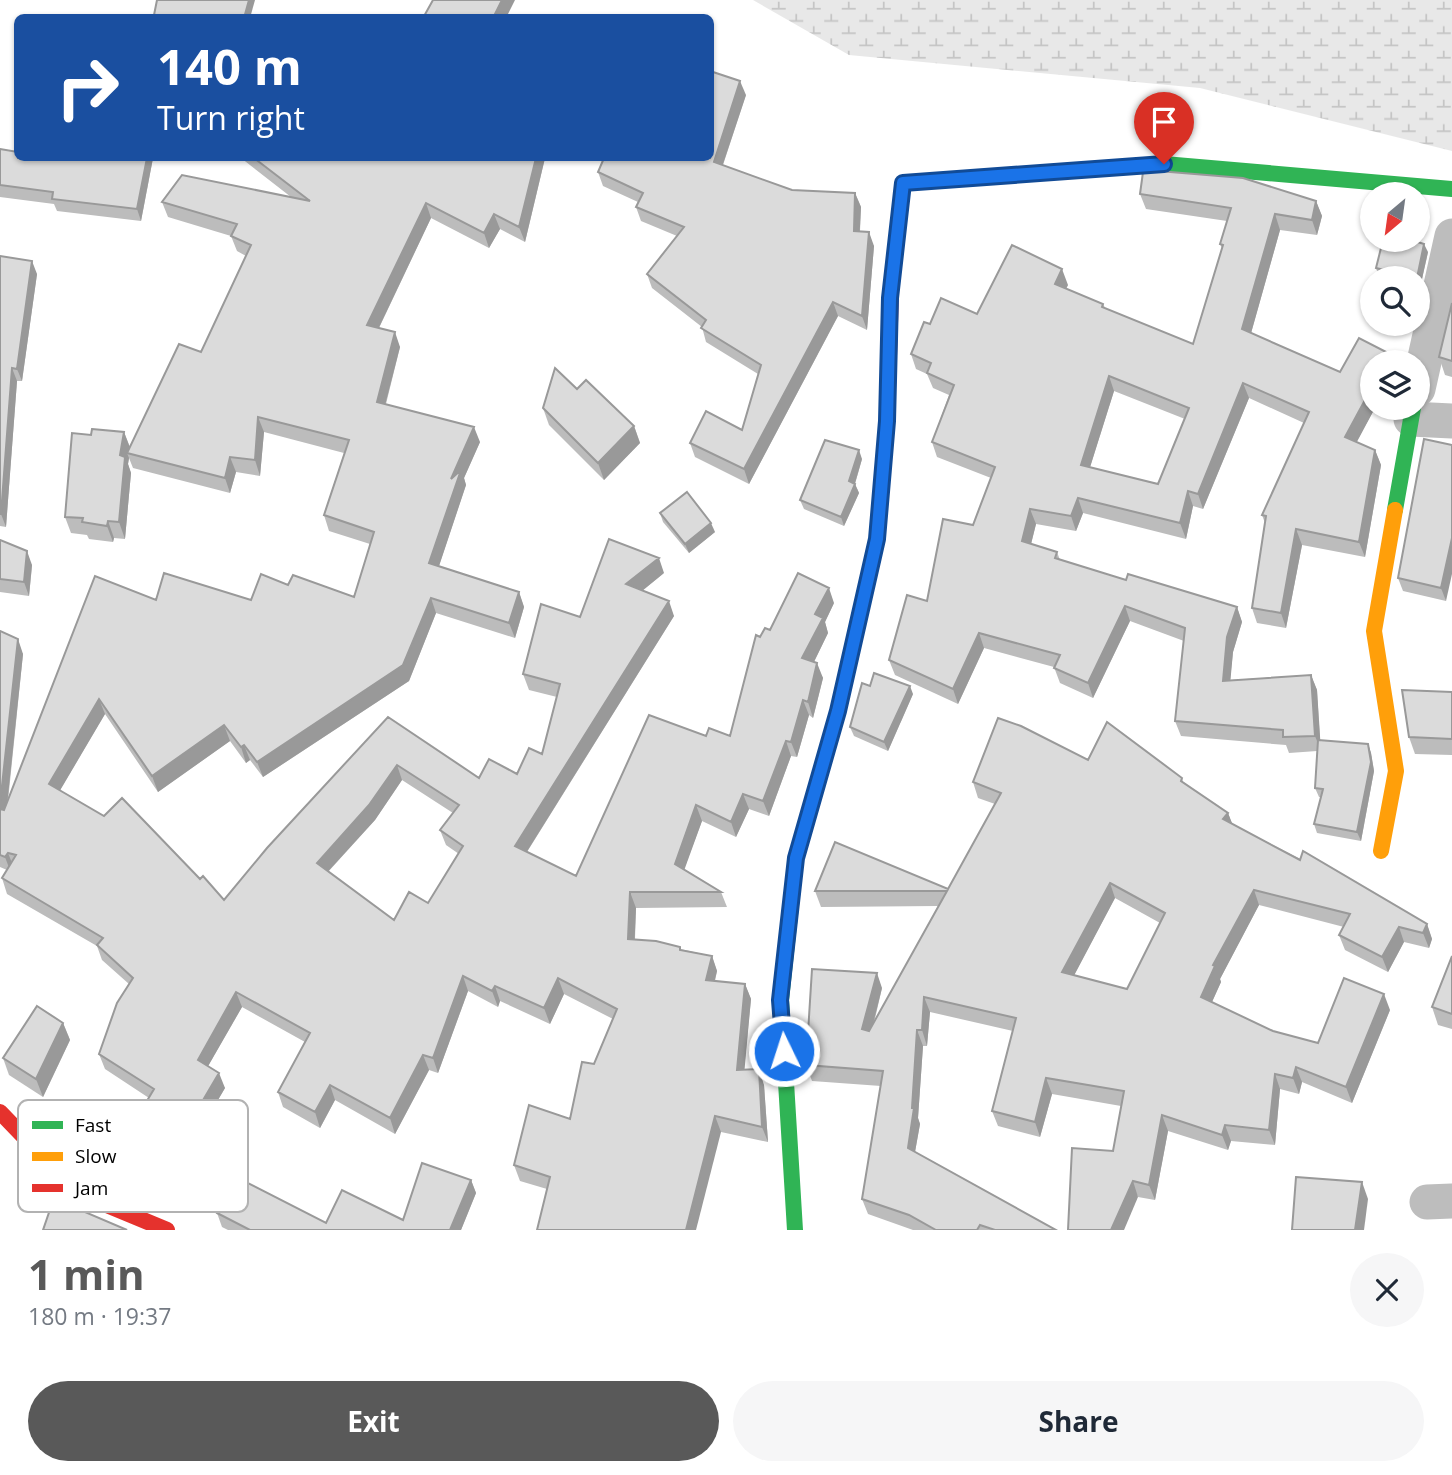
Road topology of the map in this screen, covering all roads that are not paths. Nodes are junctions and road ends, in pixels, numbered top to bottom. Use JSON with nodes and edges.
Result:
{"nodes":[{"id":1,"x":1452,"y":189,"type":"edge"},
{"id":2,"x":1452,"y":236,"type":"edge"},
{"id":3,"x":1426,"y":350,"type":"edge"},
{"id":4,"x":1430,"y":412,"type":"edge"},
{"id":5,"x":1411,"y":420,"type":"edge"},
{"id":6,"x":1452,"y":421,"type":"edge"},
{"id":7,"x":1381,"y":850,"type":"dead end"},
{"id":8,"x":0,"y":1112,"type":"edge"},
{"id":9,"x":18,"y":1131,"type":"edge"},
{"id":10,"x":124,"y":1212,"type":"edge"},
{"id":11,"x":167,"y":1230,"type":"edge"},
{"id":12,"x":796,"y":1230,"type":"edge"}],
"edges":[{"from":1,"to":12,"type":"street"},
{"from":2,"to":3,"type":"street"},
{"from":4,"to":6,"type":"street"},
{"from":5,"to":7,"type":"street"},
{"from":8,"to":9,"type":"street"},
{"from":10,"to":11,"type":"street"}]}
